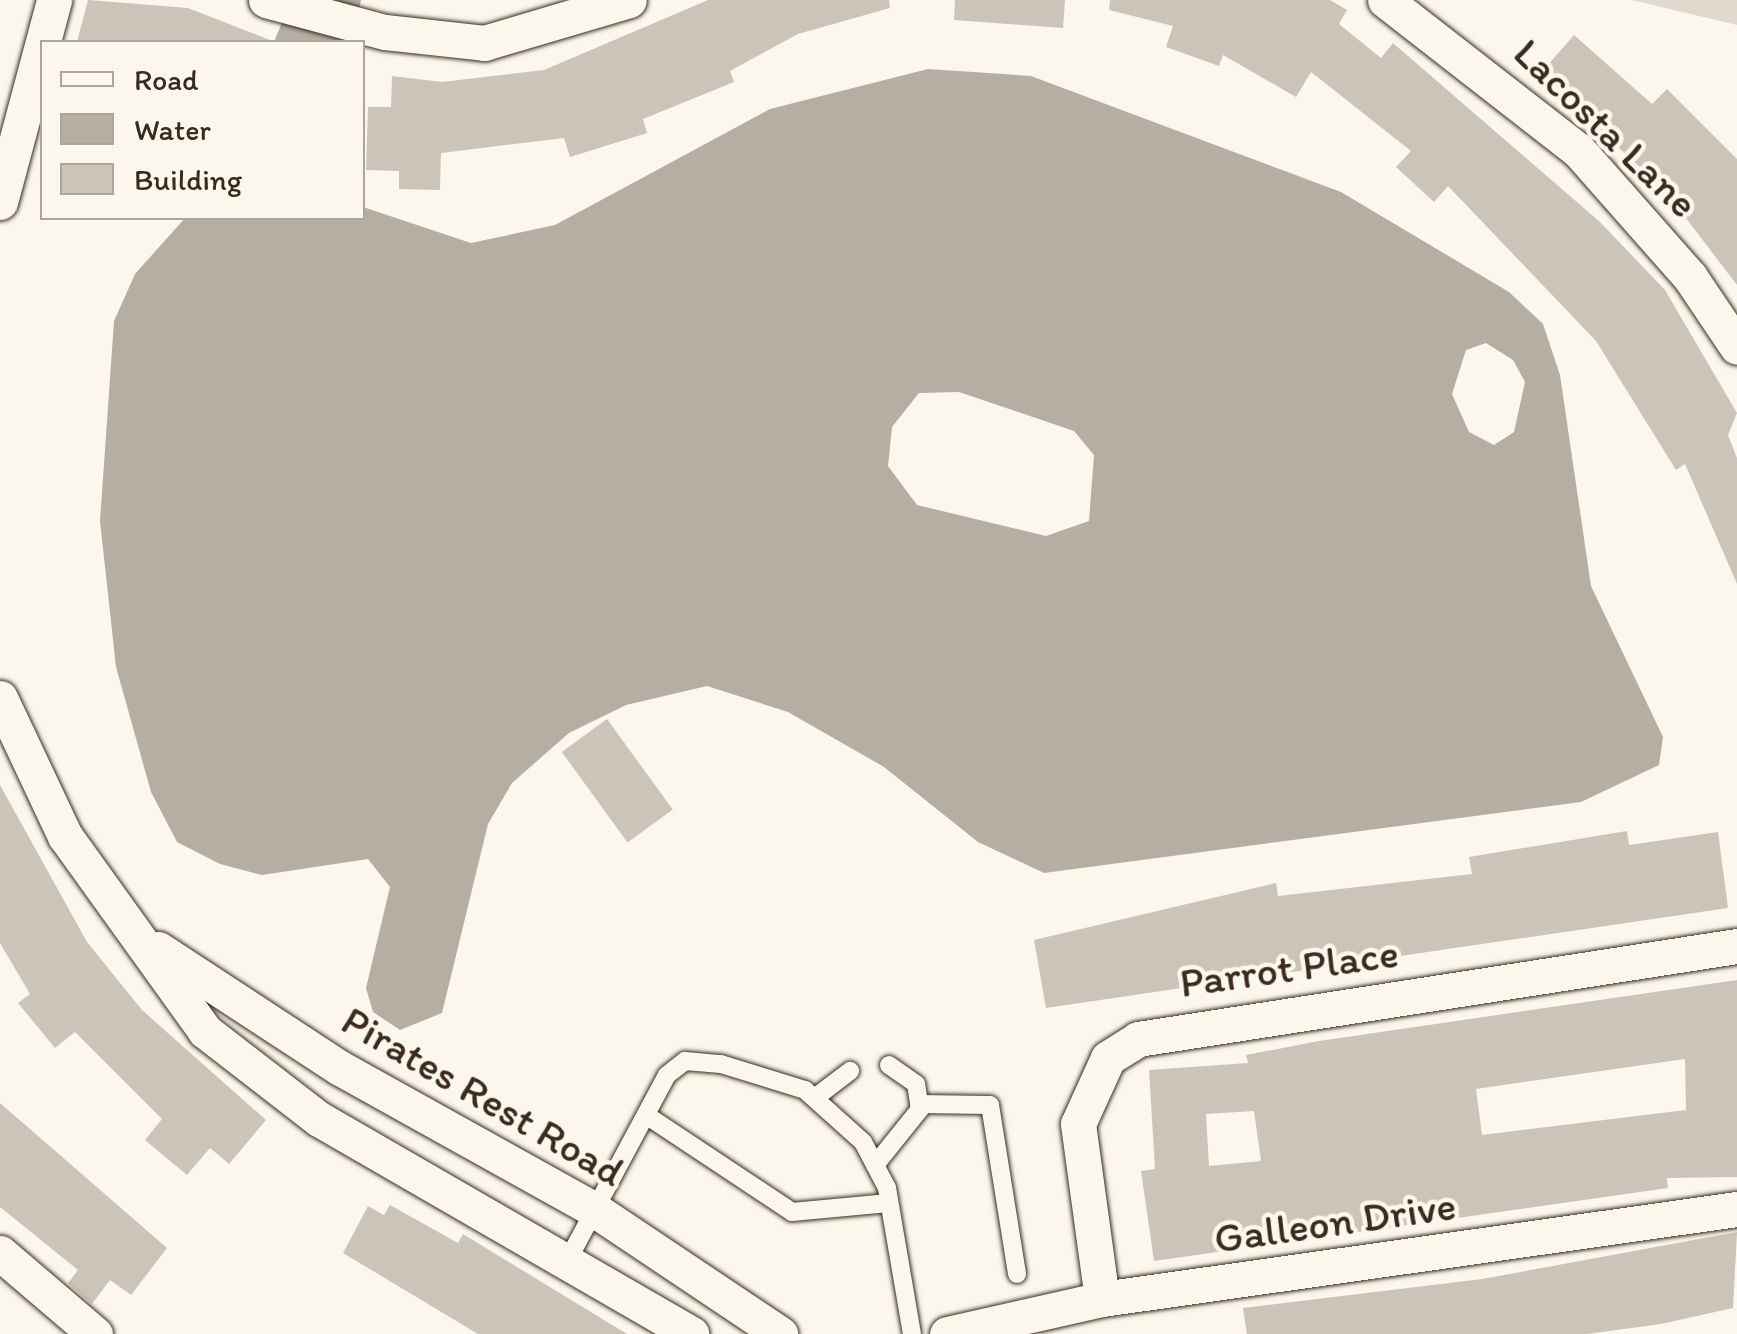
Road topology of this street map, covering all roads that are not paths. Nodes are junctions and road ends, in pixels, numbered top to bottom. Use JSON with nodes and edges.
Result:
{"nodes":[{"id":1,"x":54,"y":0,"type":"edge"},
{"id":2,"x":266,"y":0,"type":"edge"},
{"id":3,"x":629,"y":0,"type":"edge"},
{"id":4,"x":1385,"y":0,"type":"edge"},
{"id":5,"x":43,"y":40,"type":"edge"},
{"id":6,"x":40,"y":52,"type":"edge"},
{"id":7,"x":0,"y":202,"type":"edge"},
{"id":8,"x":1737,"y":347,"type":"edge"},
{"id":9,"x":0,"y":698,"type":"edge"},
{"id":10,"x":141,"y":937,"type":"junction"},
{"id":11,"x":1737,"y":946,"type":"edge"},
{"id":12,"x":334,"y":1064,"type":"junction"},
{"id":13,"x":889,"y":1064,"type":"dead end"},
{"id":14,"x":850,"y":1071,"type":"dead end"},
{"id":15,"x":816,"y":1097,"type":"junction"},
{"id":16,"x":920,"y":1104,"type":"junction"},
{"id":17,"x":308,"y":1111,"type":"junction"},
{"id":18,"x":646,"y":1115,"type":"junction"},
{"id":19,"x":875,"y":1165,"type":"junction"},
{"id":20,"x":890,"y":1203,"type":"junction"},
{"id":21,"x":1737,"y":1209,"type":"edge"},
{"id":22,"x":594,"y":1210,"type":"junction"},
{"id":23,"x":570,"y":1256,"type":"junction"},
{"id":24,"x":3,"y":1261,"type":"edge"},
{"id":25,"x":1018,"y":1274,"type":"dead end"},
{"id":26,"x":1102,"y":1299,"type":"junction"},
{"id":27,"x":95,"y":1334,"type":"edge"},
{"id":28,"x":691,"y":1334,"type":"edge"},
{"id":29,"x":780,"y":1334,"type":"edge"},
{"id":30,"x":912,"y":1334,"type":"edge"},
{"id":31,"x":947,"y":1334,"type":"edge"}],
"edges":[{"from":1,"to":5,"type":"street"},
{"from":2,"to":3,"type":"street"},
{"from":4,"to":8,"type":"street","name":"Lacosta Lane"},
{"from":6,"to":7,"type":"street"},
{"from":9,"to":10,"type":"street","name":"Pirates Rest Road"},
{"from":10,"to":12,"type":"street","name":"Pirates Rest Road"},
{"from":10,"to":17,"type":"street","name":"Pirates Rest Road"},
{"from":11,"to":26,"type":"street","name":"Parrot Place"},
{"from":12,"to":17,"type":"street"},
{"from":12,"to":22,"type":"street","name":"Pirates Rest Road"},
{"from":13,"to":16,"type":"lane"},
{"from":14,"to":15,"type":"lane"},
{"from":15,"to":18,"type":"lane"},
{"from":15,"to":19,"type":"lane"},
{"from":16,"to":19,"type":"lane"},
{"from":16,"to":25,"type":"lane"},
{"from":17,"to":23,"type":"street","name":"Pirates Rest Road"},
{"from":18,"to":20,"type":"lane"},
{"from":18,"to":22,"type":"lane"},
{"from":19,"to":20,"type":"lane"},
{"from":20,"to":30,"type":"lane"},
{"from":21,"to":26,"type":"street","name":"Galleon Drive"},
{"from":22,"to":23,"type":"lane"},
{"from":22,"to":29,"type":"street","name":"Pirates Rest Road"},
{"from":23,"to":28,"type":"street","name":"Pirates Rest Road"},
{"from":24,"to":27,"type":"street"},
{"from":26,"to":31,"type":"street","name":"Galleon Drive"}]}
